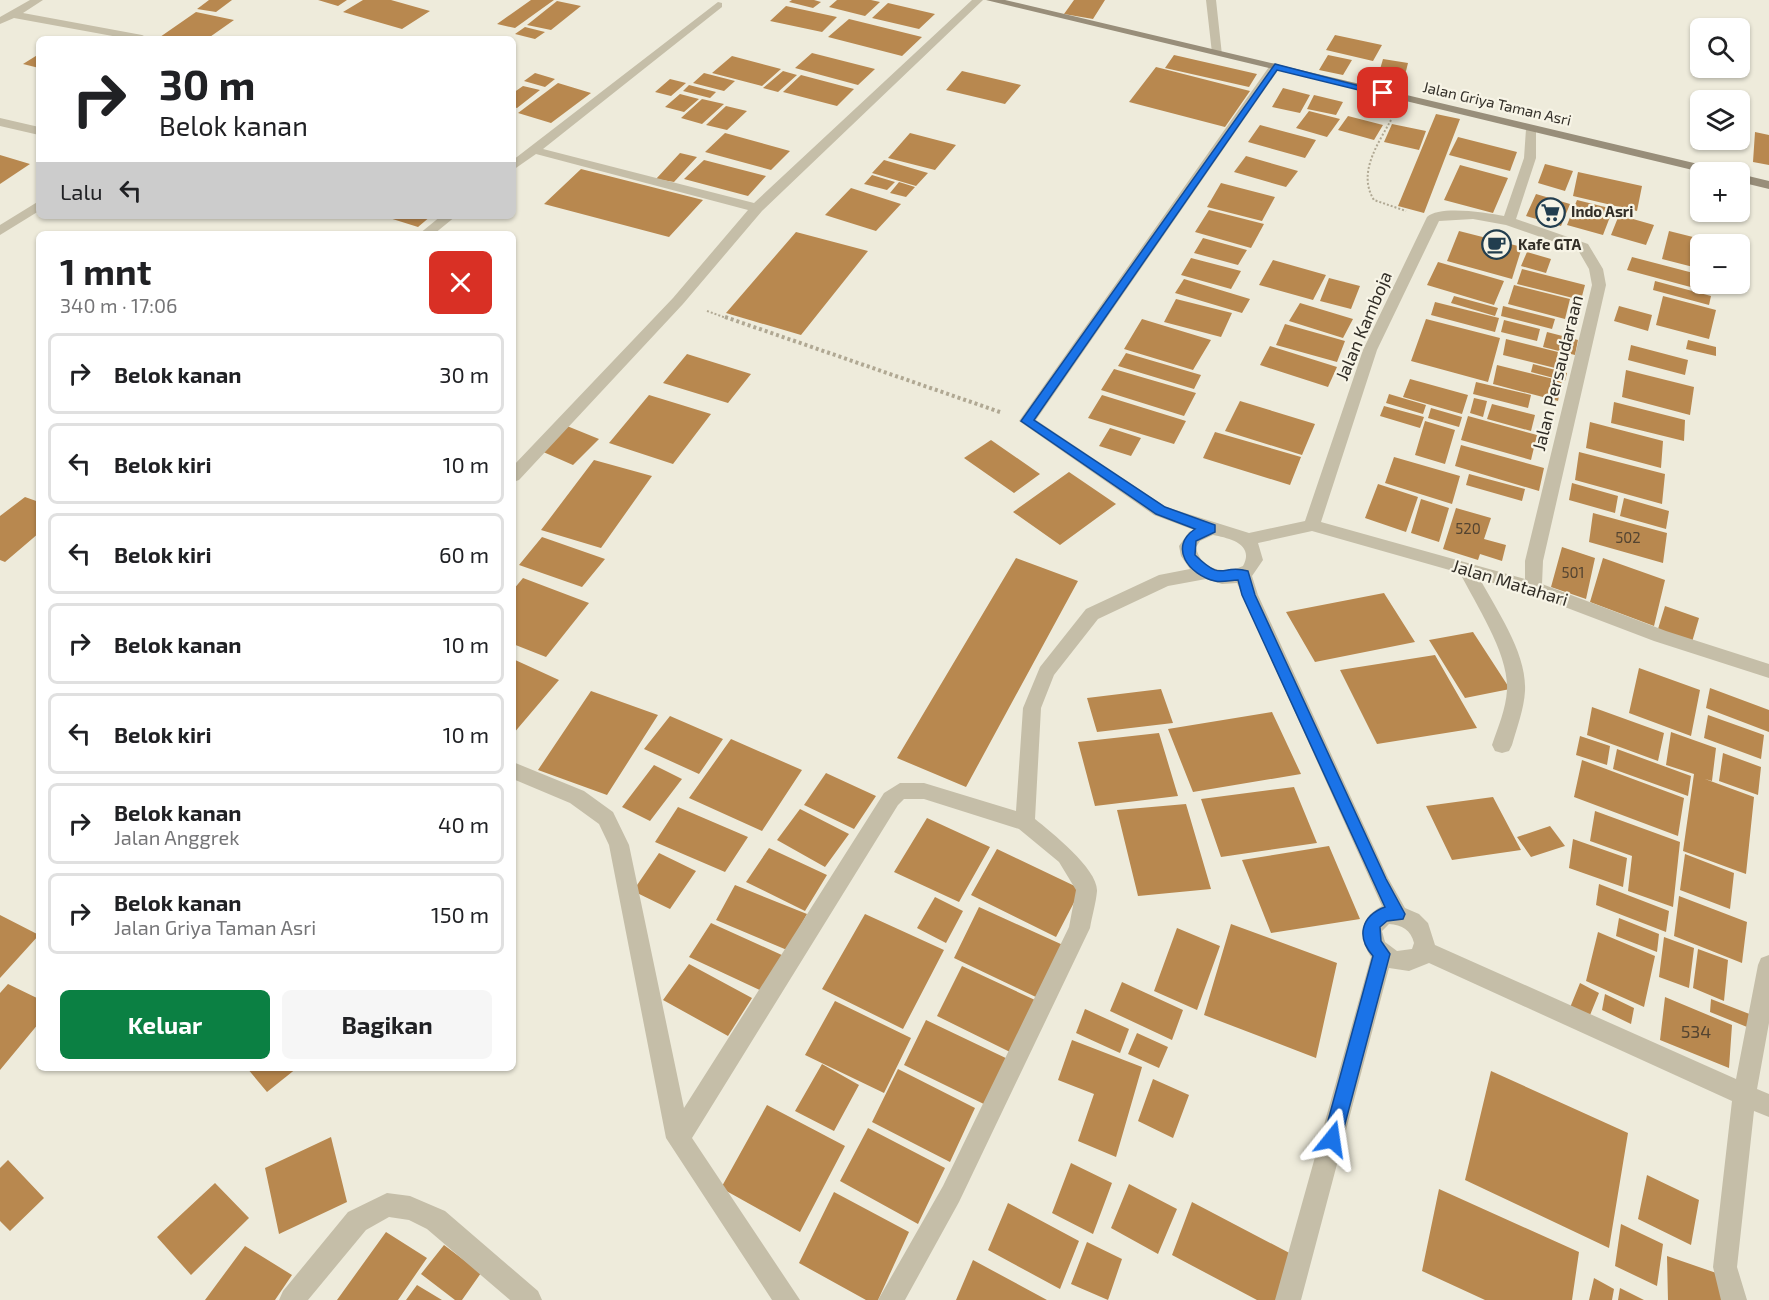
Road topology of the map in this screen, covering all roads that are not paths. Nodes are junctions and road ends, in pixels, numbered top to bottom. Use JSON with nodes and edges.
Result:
{"nodes":[{"id":1,"x":38,"y":0,"type":"edge"},
{"id":2,"x":978,"y":0,"type":"edge"},
{"id":3,"x":991,"y":0,"type":"edge"},
{"id":4,"x":1211,"y":0,"type":"edge"},
{"id":5,"x":718,"y":5,"type":"dead end"},
{"id":6,"x":12,"y":14,"type":"junction"},
{"id":7,"x":0,"y":21,"type":"edge"},
{"id":8,"x":131,"y":36,"type":"edge"},
{"id":9,"x":1218,"y":52,"type":"junction"},
{"id":10,"x":1275,"y":66,"type":"junction"},
{"id":11,"x":0,"y":122,"type":"edge"},
{"id":12,"x":1532,"y":129,"type":"junction"},
{"id":13,"x":36,"y":130,"type":"edge"},
{"id":14,"x":534,"y":150,"type":"junction"},
{"id":15,"x":516,"y":164,"type":"edge"},
{"id":16,"x":1690,"y":166,"type":"edge"},
{"id":17,"x":1750,"y":180,"type":"edge"},
{"id":18,"x":1769,"y":185,"type":"edge"},
{"id":19,"x":36,"y":208,"type":"edge"},
{"id":20,"x":757,"y":208,"type":"junction"},
{"id":21,"x":445,"y":219,"type":"edge"},
{"id":22,"x":1509,"y":221,"type":"junction"},
{"id":23,"x":0,"y":231,"type":"edge"},
{"id":24,"x":430,"y":231,"type":"edge"},
{"id":25,"x":516,"y":473,"type":"edge"},
{"id":26,"x":1312,"y":525,"type":"junction"},
{"id":27,"x":1211,"y":529,"type":"junction"},
{"id":28,"x":1247,"y":540,"type":"junction"},
{"id":29,"x":1466,"y":569,"type":"junction"},
{"id":30,"x":1205,"y":573,"type":"junction"},
{"id":31,"x":1243,"y":574,"type":"junction"},
{"id":32,"x":1533,"y":588,"type":"junction"},
{"id":33,"x":1769,"y":671,"type":"edge"},
{"id":34,"x":1502,"y":745,"type":"dead end"},
{"id":35,"x":516,"y":771,"type":"edge"},
{"id":36,"x":1025,"y":822,"type":"junction"},
{"id":37,"x":1397,"y":914,"type":"junction"},
{"id":38,"x":1425,"y":951,"type":"junction"},
{"id":39,"x":1382,"y":954,"type":"junction"},
{"id":40,"x":1769,"y":965,"type":"edge"},
{"id":41,"x":1744,"y":1095,"type":"junction"},
{"id":42,"x":1769,"y":1106,"type":"edge"},
{"id":43,"x":678,"y":1138,"type":"junction"},
{"id":44,"x":292,"y":1300,"type":"edge"},
{"id":45,"x":529,"y":1300,"type":"edge"},
{"id":46,"x":787,"y":1300,"type":"edge"},
{"id":47,"x":891,"y":1300,"type":"edge"},
{"id":48,"x":1288,"y":1300,"type":"edge"},
{"id":49,"x":1734,"y":1300,"type":"edge"}],
"edges":[{"from":1,"to":6,"type":"street"},
{"from":2,"to":20,"type":"street"},
{"from":3,"to":9,"type":"street","name":"Jalan Griya Taman Asri"},
{"from":4,"to":9,"type":"street"},
{"from":5,"to":14,"type":"street"},
{"from":6,"to":7,"type":"street"},
{"from":6,"to":8,"type":"street"},
{"from":9,"to":10,"type":"street","name":"Jalan Griya Taman Asri"},
{"from":10,"to":12,"type":"street","name":"Jalan Griya Taman Asri"},
{"from":10,"to":27,"type":"street"},
{"from":11,"to":13,"type":"street"},
{"from":12,"to":16,"type":"street","name":"Jalan Griya Taman Asri"},
{"from":12,"to":22,"type":"street"},
{"from":14,"to":15,"type":"street"},
{"from":14,"to":20,"type":"street"},
{"from":17,"to":18,"type":"street"},
{"from":19,"to":23,"type":"street"},
{"from":20,"to":25,"type":"street"},
{"from":21,"to":24,"type":"street"},
{"from":22,"to":26,"type":"street","name":"Jalan Kamboja"},
{"from":22,"to":32,"type":"street","name":"Jalan Persaudaraan"},
{"from":26,"to":28,"type":"street","name":"Jalan Matahari"},
{"from":26,"to":29,"type":"street","name":"Jalan Matahari"},
{"from":27,"to":28,"type":"street"},
{"from":27,"to":30,"type":"street"},
{"from":28,"to":31,"type":"street"},
{"from":29,"to":32,"type":"street","name":"Jalan Matahari"},
{"from":29,"to":34,"type":"street"},
{"from":30,"to":31,"type":"street"},
{"from":30,"to":36,"type":"street"},
{"from":31,"to":37,"type":"street"},
{"from":32,"to":33,"type":"street","name":"Jalan Matahari"},
{"from":35,"to":43,"type":"street"},
{"from":36,"to":43,"type":"street"},
{"from":36,"to":47,"type":"street"},
{"from":37,"to":38,"type":"street"},
{"from":37,"to":39,"type":"street"},
{"from":38,"to":39,"type":"street"},
{"from":38,"to":41,"type":"street"},
{"from":39,"to":48,"type":"street"},
{"from":40,"to":41,"type":"street"},
{"from":41,"to":42,"type":"street"},
{"from":41,"to":49,"type":"street"},
{"from":43,"to":46,"type":"street"},
{"from":44,"to":45,"type":"street"}]}
